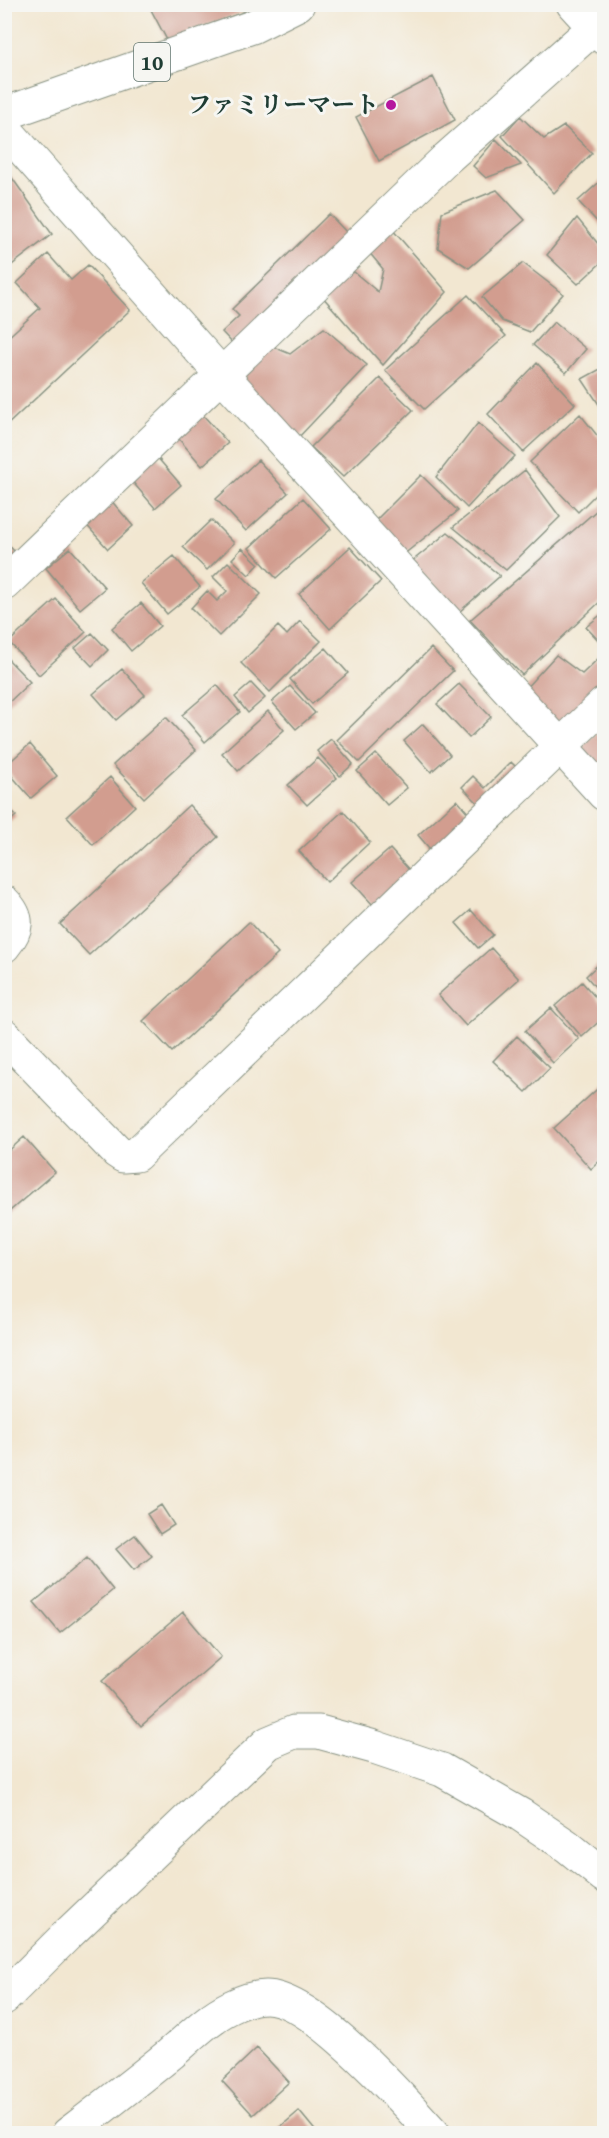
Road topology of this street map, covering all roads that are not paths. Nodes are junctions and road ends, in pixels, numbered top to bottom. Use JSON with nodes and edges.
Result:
{"nodes":[{"id":1,"x":298,"y":4,"type":"edge"},
{"id":2,"x":591,"y":23,"type":"edge"},
{"id":3,"x":4,"y":114,"type":"edge"},
{"id":4,"x":4,"y":128,"type":"edge"},
{"id":5,"x":222,"y":375,"type":"junction"},
{"id":6,"x":4,"y":584,"type":"edge"},
{"id":7,"x":604,"y":704,"type":"edge"},
{"id":8,"x":562,"y":746,"type":"junction"},
{"id":9,"x":604,"y":794,"type":"edge"},
{"id":10,"x":4,"y":902,"type":"edge"},
{"id":11,"x":4,"y":946,"type":"edge"},
{"id":12,"x":4,"y":1035,"type":"edge"},
{"id":13,"x":604,"y":1876,"type":"edge"},
{"id":14,"x":4,"y":1998,"type":"edge"},
{"id":15,"x":68,"y":2133,"type":"edge"},
{"id":16,"x":435,"y":2133,"type":"edge"}],
"edges":[{"from":1,"to":3,"type":"main road","number":"10"},
{"from":2,"to":5,"type":"main road"},
{"from":4,"to":5,"type":"main road"},
{"from":5,"to":6,"type":"main road"},
{"from":5,"to":8,"type":"main road"},
{"from":7,"to":8,"type":"main road"},
{"from":8,"to":9,"type":"main road"},
{"from":8,"to":12,"type":"main road"},
{"from":10,"to":11,"type":"main road"},
{"from":13,"to":14,"type":"main road"},
{"from":15,"to":16,"type":"main road"}]}
